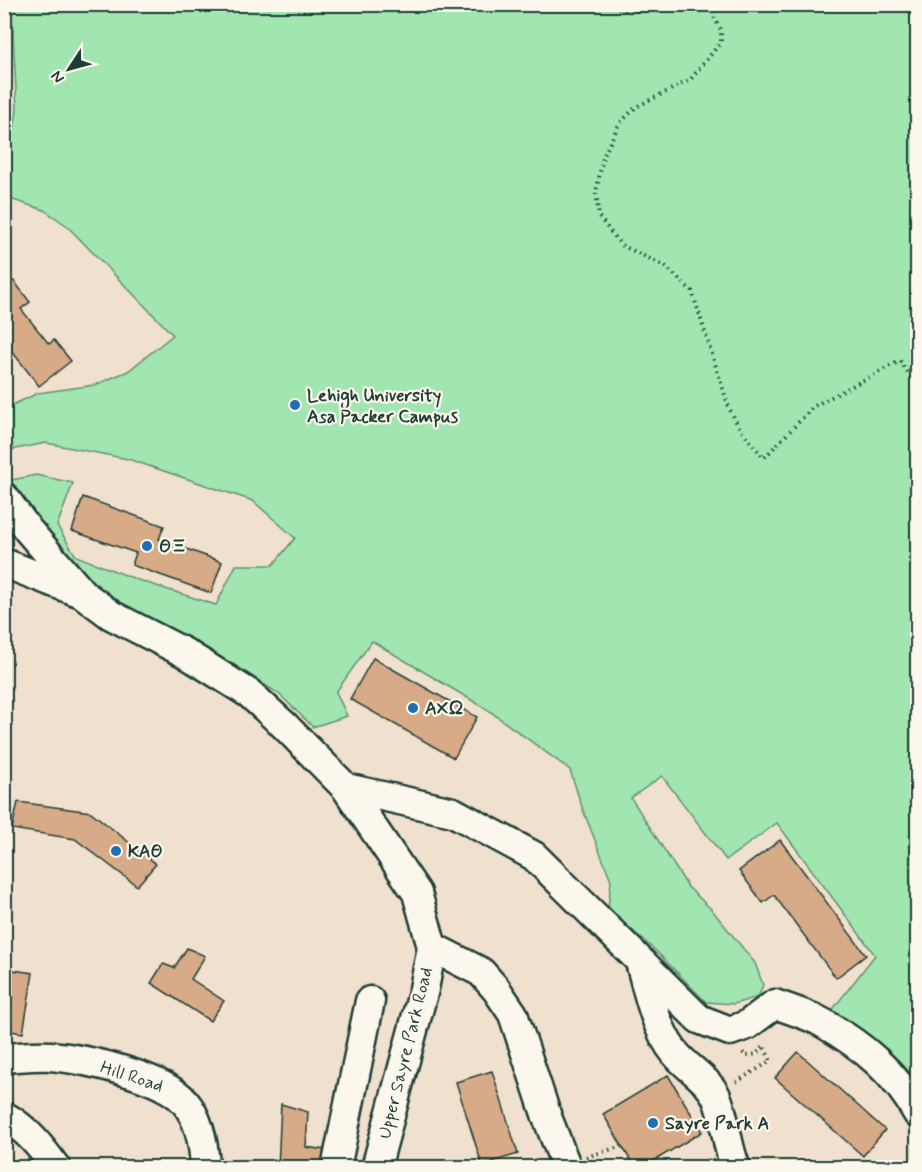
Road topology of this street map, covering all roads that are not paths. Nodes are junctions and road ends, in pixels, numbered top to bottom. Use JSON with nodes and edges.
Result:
{"nodes":[{"id":1,"x":4,"y":497,"type":"edge"},
{"id":2,"x":4,"y":563,"type":"edge"},
{"id":3,"x":83,"y":594,"type":"junction"},
{"id":4,"x":346,"y":788,"type":"junction"},
{"id":5,"x":432,"y":947,"type":"junction"},
{"id":6,"x":639,"y":960,"type":"junction"},
{"id":7,"x":370,"y":1001,"type":"dead end"},
{"id":8,"x":4,"y":1058,"type":"edge"},
{"id":9,"x":918,"y":1113,"type":"edge"},
{"id":10,"x":4,"y":1116,"type":"edge"},
{"id":11,"x":337,"y":1158,"type":"edge"},
{"id":12,"x":377,"y":1163,"type":"edge"},
{"id":13,"x":566,"y":1165,"type":"edge"},
{"id":14,"x":56,"y":1167,"type":"edge"},
{"id":15,"x":205,"y":1167,"type":"edge"},
{"id":16,"x":736,"y":1167,"type":"edge"}],
"edges":[{"from":1,"to":3,"type":"street","name":"Upper Sayre Park Road"},
{"from":2,"to":3,"type":"street","name":"Upper Sayre Park Road"},
{"from":3,"to":4,"type":"street","name":"Upper Sayre Park Road"},
{"from":4,"to":5,"type":"street","name":"Upper Sayre Park Road"},
{"from":4,"to":6,"type":"street"},
{"from":5,"to":12,"type":"street","name":"Upper Sayre Park Road"},
{"from":5,"to":13,"type":"street"},
{"from":6,"to":9,"type":"street"},
{"from":6,"to":16,"type":"street"},
{"from":7,"to":11,"type":"street"},
{"from":8,"to":15,"type":"street","name":"Hill Road"},
{"from":10,"to":14,"type":"street"},
{"from":11,"to":12,"type":"street"}]}
